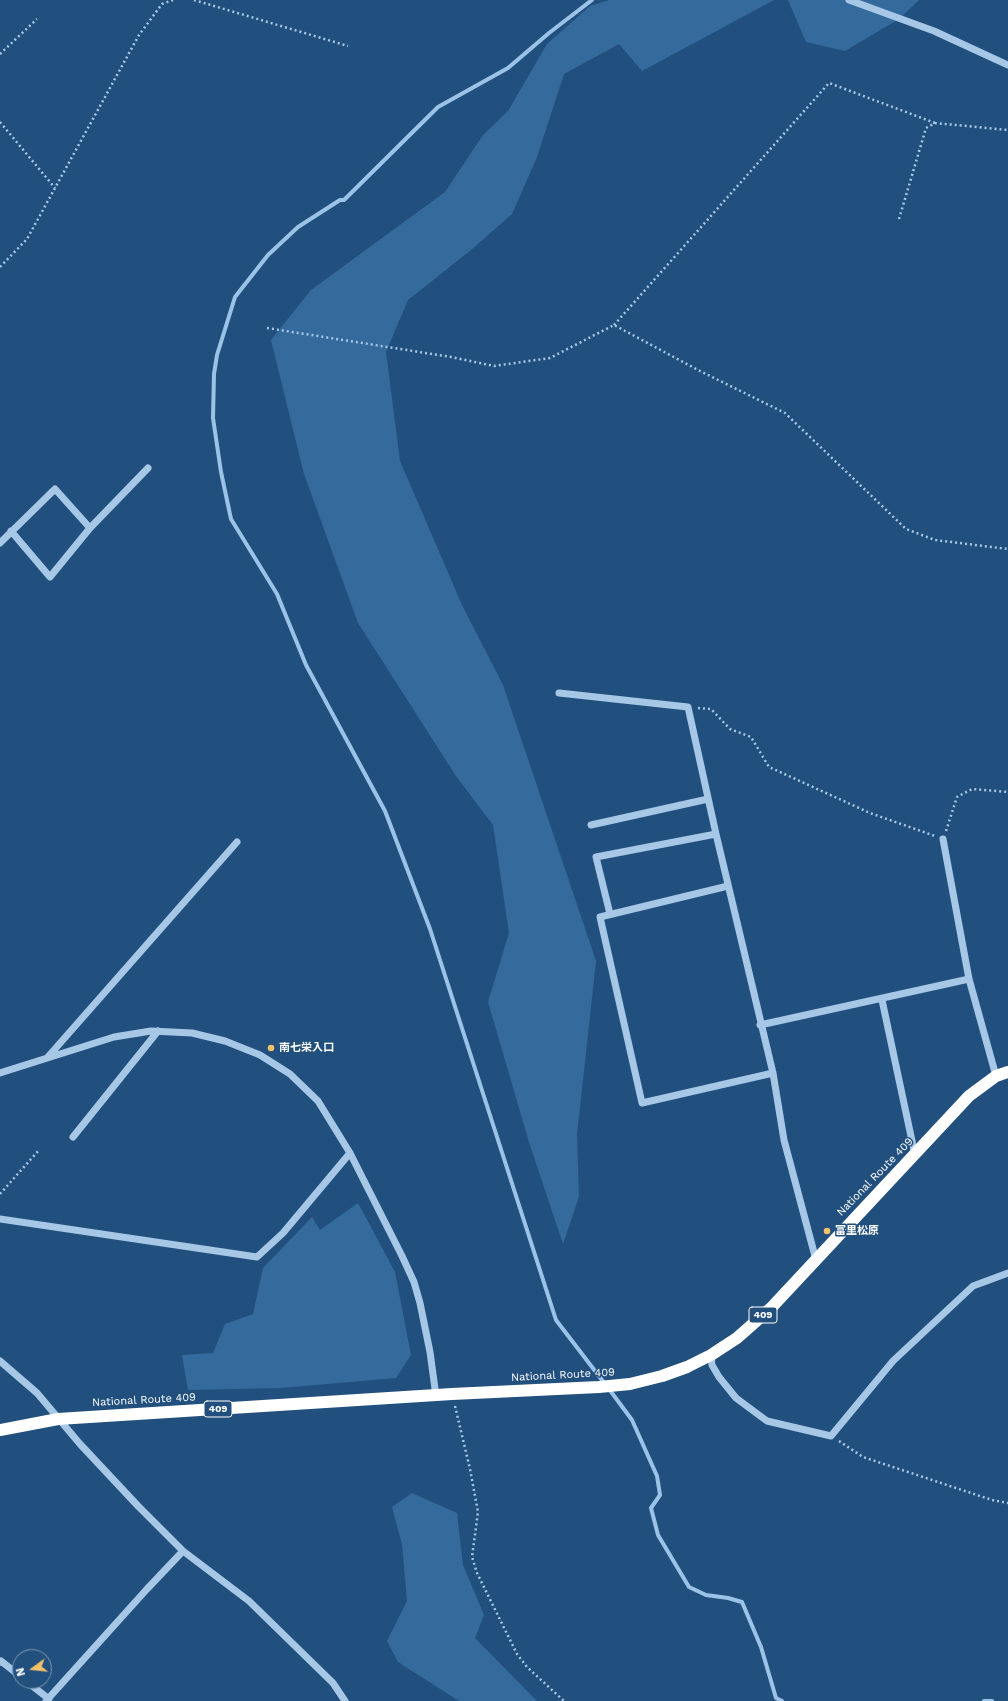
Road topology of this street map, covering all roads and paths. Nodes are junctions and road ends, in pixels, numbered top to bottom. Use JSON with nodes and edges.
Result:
{"nodes":[{"id":1,"x":173,"y":0,"type":"edge"},
{"id":2,"x":194,"y":0,"type":"edge"},
{"id":3,"x":849,"y":0,"type":"edge"},
{"id":4,"x":37,"y":18,"type":"dead end"},
{"id":5,"x":348,"y":46,"type":"dead end"},
{"id":6,"x":0,"y":54,"type":"edge"},
{"id":7,"x":1008,"y":65,"type":"edge"},
{"id":8,"x":0,"y":122,"type":"edge"},
{"id":9,"x":935,"y":123,"type":"junction"},
{"id":10,"x":1008,"y":130,"type":"edge"},
{"id":11,"x":55,"y":188,"type":"junction"},
{"id":12,"x":899,"y":219,"type":"dead end"},
{"id":13,"x":0,"y":266,"type":"edge"},
{"id":14,"x":614,"y":325,"type":"junction"},
{"id":15,"x":267,"y":328,"type":"dead end"},
{"id":16,"x":148,"y":468,"type":"dead end"},
{"id":17,"x":90,"y":528,"type":"junction"},
{"id":18,"x":12,"y":531,"type":"junction"},
{"id":19,"x":0,"y":543,"type":"edge"},
{"id":20,"x":1008,"y":549,"type":"edge"},
{"id":21,"x":559,"y":693,"type":"dead end"},
{"id":22,"x":688,"y":707,"type":"junction"},
{"id":23,"x":1008,"y":792,"type":"edge"},
{"id":24,"x":708,"y":799,"type":"junction"},
{"id":25,"x":591,"y":825,"type":"dead end"},
{"id":26,"x":716,"y":834,"type":"junction"},
{"id":27,"x":944,"y":839,"type":"junction"},
{"id":28,"x":237,"y":842,"type":"dead end"},
{"id":29,"x":728,"y":886,"type":"junction"},
{"id":30,"x":610,"y":914,"type":"junction"},
{"id":31,"x":969,"y":979,"type":"junction"},
{"id":32,"x":882,"y":1000,"type":"junction"},
{"id":33,"x":760,"y":1025,"type":"junction"},
{"id":34,"x":158,"y":1031,"type":"junction"},
{"id":35,"x":47,"y":1058,"type":"junction"},
{"id":36,"x":1008,"y":1072,"type":"edge"},
{"id":37,"x":0,"y":1073,"type":"edge"},
{"id":38,"x":773,"y":1073,"type":"junction"},
{"id":39,"x":996,"y":1076,"type":"junction"},
{"id":40,"x":73,"y":1137,"type":"dead end"},
{"id":41,"x":39,"y":1150,"type":"dead end"},
{"id":42,"x":350,"y":1153,"type":"junction"},
{"id":43,"x":915,"y":1155,"type":"junction"},
{"id":44,"x":0,"y":1194,"type":"edge"},
{"id":45,"x":0,"y":1219,"type":"edge"},
{"id":46,"x":816,"y":1260,"type":"junction"},
{"id":47,"x":1008,"y":1273,"type":"edge"},
{"id":48,"x":710,"y":1355,"type":"junction"},
{"id":49,"x":0,"y":1361,"type":"edge"},
{"id":50,"x":452,"y":1394,"type":"junction"},
{"id":51,"x":436,"y":1396,"type":"junction"},
{"id":52,"x":58,"y":1419,"type":"junction"},
{"id":53,"x":0,"y":1430,"type":"edge"},
{"id":54,"x":831,"y":1436,"type":"junction"},
{"id":55,"x":1008,"y":1504,"type":"edge"},
{"id":56,"x":183,"y":1551,"type":"junction"},
{"id":57,"x":0,"y":1662,"type":"edge"},
{"id":58,"x":12,"y":1670,"type":"edge"},
{"id":59,"x":35,"y":1689,"type":"edge"},
{"id":60,"x":48,"y":1700,"type":"edge"},
{"id":61,"x":345,"y":1701,"type":"edge"},
{"id":62,"x":564,"y":1701,"type":"edge"}],
"edges":[{"from":1,"to":11,"type":"path"},
{"from":2,"to":5,"type":"path"},
{"from":3,"to":7,"type":"street"},
{"from":4,"to":6,"type":"path"},
{"from":8,"to":11,"type":"path"},
{"from":9,"to":10,"type":"path"},
{"from":9,"to":12,"type":"path"},
{"from":9,"to":14,"type":"path"},
{"from":11,"to":13,"type":"path"},
{"from":14,"to":15,"type":"path"},
{"from":14,"to":20,"type":"path"},
{"from":16,"to":17,"type":"street"},
{"from":17,"to":18,"type":"street"},
{"from":17,"to":18,"type":"street"},
{"from":18,"to":19,"type":"street"},
{"from":21,"to":22,"type":"street"},
{"from":22,"to":24,"type":"street"},
{"from":22,"to":27,"type":"path"},
{"from":23,"to":27,"type":"path"},
{"from":24,"to":25,"type":"street"},
{"from":24,"to":26,"type":"street"},
{"from":26,"to":29,"type":"street"},
{"from":26,"to":30,"type":"street"},
{"from":27,"to":31,"type":"street"},
{"from":28,"to":35,"type":"street"},
{"from":29,"to":30,"type":"street"},
{"from":29,"to":33,"type":"street"},
{"from":30,"to":38,"type":"street"},
{"from":31,"to":32,"type":"street"},
{"from":31,"to":39,"type":"street"},
{"from":32,"to":33,"type":"street"},
{"from":32,"to":43,"type":"street"},
{"from":33,"to":38,"type":"street"},
{"from":34,"to":35,"type":"street"},
{"from":34,"to":40,"type":"street"},
{"from":34,"to":42,"type":"street"},
{"from":35,"to":37,"type":"street"},
{"from":36,"to":39,"type":"highway","name":"National Route 409","number":"409"},
{"from":38,"to":46,"type":"street"},
{"from":39,"to":43,"type":"highway","name":"National Route 409","number":"409"},
{"from":41,"to":44,"type":"path"},
{"from":42,"to":45,"type":"street"},
{"from":42,"to":51,"type":"street"},
{"from":43,"to":46,"type":"highway","name":"National Route 409","number":"409"},
{"from":46,"to":48,"type":"highway","name":"National Route 409","number":"409"},
{"from":47,"to":54,"type":"street"},
{"from":48,"to":50,"type":"highway","name":"National Route 409","number":"409"},
{"from":48,"to":54,"type":"street"},
{"from":49,"to":52,"type":"street"},
{"from":50,"to":51,"type":"highway","name":"National Route 409","number":"409"},
{"from":50,"to":62,"type":"path"},
{"from":51,"to":52,"type":"highway","name":"National Route 409","number":"409"},
{"from":52,"to":53,"type":"highway","name":"National Route 409","number":"409"},
{"from":52,"to":56,"type":"street"},
{"from":54,"to":55,"type":"path"},
{"from":56,"to":60,"type":"street"},
{"from":56,"to":61,"type":"street"},
{"from":57,"to":58,"type":"street"},
{"from":59,"to":60,"type":"street"}]}
